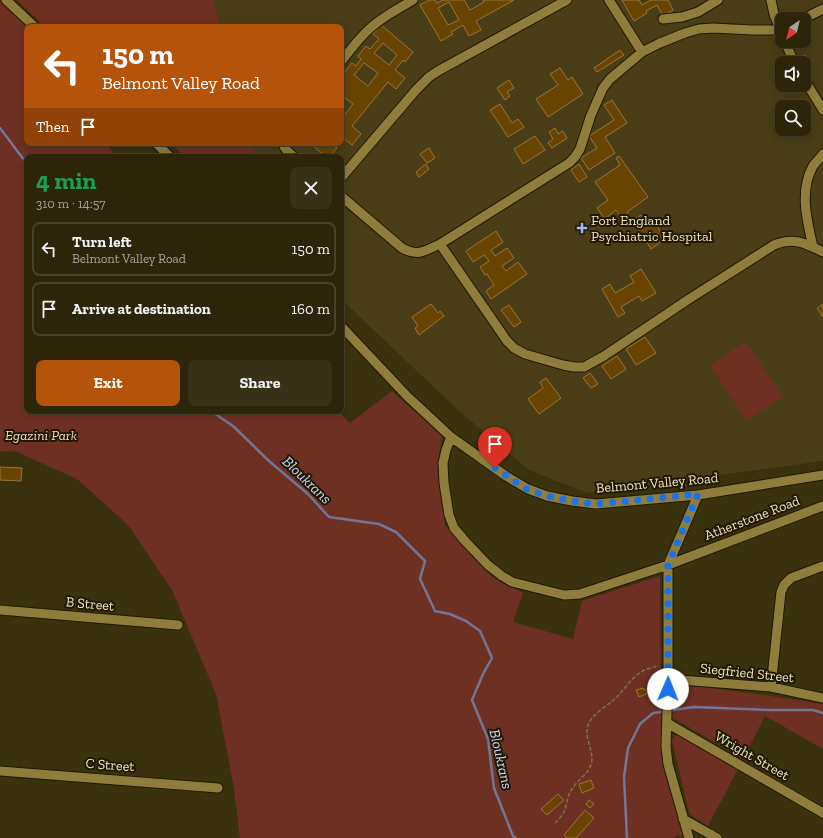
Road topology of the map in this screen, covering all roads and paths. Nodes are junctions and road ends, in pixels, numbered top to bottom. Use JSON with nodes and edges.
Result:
{"nodes":[{"id":1,"x":6,"y":0,"type":"edge"},
{"id":2,"x":413,"y":0,"type":"edge"},
{"id":3,"x":567,"y":0,"type":"edge"},
{"id":4,"x":609,"y":0,"type":"edge"},
{"id":5,"x":718,"y":0,"type":"edge"},
{"id":6,"x":771,"y":0,"type":"edge"},
{"id":7,"x":823,"y":8,"type":"edge"},
{"id":8,"x":811,"y":14,"type":"edge"},
{"id":9,"x":775,"y":16,"type":"edge"},
{"id":10,"x":662,"y":19,"type":"dead end"},
{"id":11,"x":32,"y":24,"type":"edge"},
{"id":12,"x":775,"y":31,"type":"edge"},
{"id":13,"x":642,"y":52,"type":"junction"},
{"id":14,"x":344,"y":58,"type":"edge"},
{"id":15,"x":811,"y":90,"type":"edge"},
{"id":16,"x":823,"y":110,"type":"edge"},
{"id":17,"x":159,"y":146,"type":"edge"},
{"id":18,"x":284,"y":146,"type":"edge"},
{"id":19,"x":167,"y":154,"type":"edge"},
{"id":20,"x":290,"y":154,"type":"edge"},
{"id":21,"x":823,"y":154,"type":"edge"},
{"id":22,"x":344,"y":174,"type":"edge"},
{"id":23,"x":344,"y":199,"type":"edge"},
{"id":24,"x":440,"y":244,"type":"junction"},
{"id":25,"x":813,"y":247,"type":"junction"},
{"id":26,"x":823,"y":252,"type":"edge"},
{"id":27,"x":344,"y":329,"type":"edge"},
{"id":28,"x":451,"y":438,"type":"junction"},
{"id":29,"x":823,"y":475,"type":"edge"},
{"id":30,"x":698,"y":494,"type":"junction"},
{"id":31,"x":823,"y":506,"type":"edge"},
{"id":32,"x":668,"y":565,"type":"junction"},
{"id":33,"x":823,"y":566,"type":"edge"},
{"id":34,"x":0,"y":610,"type":"edge"},
{"id":35,"x":178,"y":625,"type":"dead end"},
{"id":36,"x":668,"y":664,"type":"junction"},
{"id":37,"x":668,"y":679,"type":"junction"},
{"id":38,"x":771,"y":687,"type":"junction"},
{"id":39,"x":823,"y":698,"type":"edge"},
{"id":40,"x":667,"y":716,"type":"junction"},
{"id":41,"x":0,"y":771,"type":"edge"},
{"id":42,"x":218,"y":788,"type":"dead end"},
{"id":43,"x":823,"y":813,"type":"edge"},
{"id":44,"x":683,"y":819,"type":"junction"},
{"id":45,"x":555,"y":824,"type":"dead end"},
{"id":46,"x":689,"y":838,"type":"edge"},
{"id":47,"x":717,"y":838,"type":"edge"}],
"edges":[{"from":1,"to":11,"type":"street"},
{"from":2,"to":14,"type":"street"},
{"from":3,"to":22,"type":"street"},
{"from":4,"to":13,"type":"street"},
{"from":5,"to":10,"type":"street"},
{"from":6,"to":9,"type":"street"},
{"from":7,"to":8,"type":"street"},
{"from":12,"to":13,"type":"street"},
{"from":13,"to":24,"type":"street"},
{"from":15,"to":16,"type":"street"},
{"from":17,"to":19,"type":"street"},
{"from":18,"to":20,"type":"street"},
{"from":21,"to":25,"type":"street"},
{"from":23,"to":24,"type":"street"},
{"from":24,"to":25,"type":"street"},
{"from":25,"to":26,"type":"street"},
{"from":27,"to":28,"type":"street","name":"Belmont Valley Road"},
{"from":28,"to":30,"type":"street","name":"Belmont Valley Road"},
{"from":28,"to":32,"type":"street","name":"Atherstone Road"},
{"from":29,"to":30,"type":"street","name":"Belmont Valley Road"},
{"from":30,"to":32,"type":"street"},
{"from":31,"to":32,"type":"street","name":"Atherstone Road"},
{"from":32,"to":36,"type":"street"},
{"from":33,"to":38,"type":"street"},
{"from":34,"to":35,"type":"street","name":"B Street"},
{"from":36,"to":37,"type":"street"},
{"from":36,"to":45,"type":"path"},
{"from":37,"to":38,"type":"street","name":"Siegfried Street"},
{"from":37,"to":40,"type":"street"},
{"from":38,"to":39,"type":"street","name":"Siegfried Street"},
{"from":40,"to":43,"type":"street","name":"Wright Street"},
{"from":40,"to":44,"type":"street"},
{"from":41,"to":42,"type":"street","name":"C Street"},
{"from":44,"to":46,"type":"street"},
{"from":44,"to":47,"type":"street"}]}
